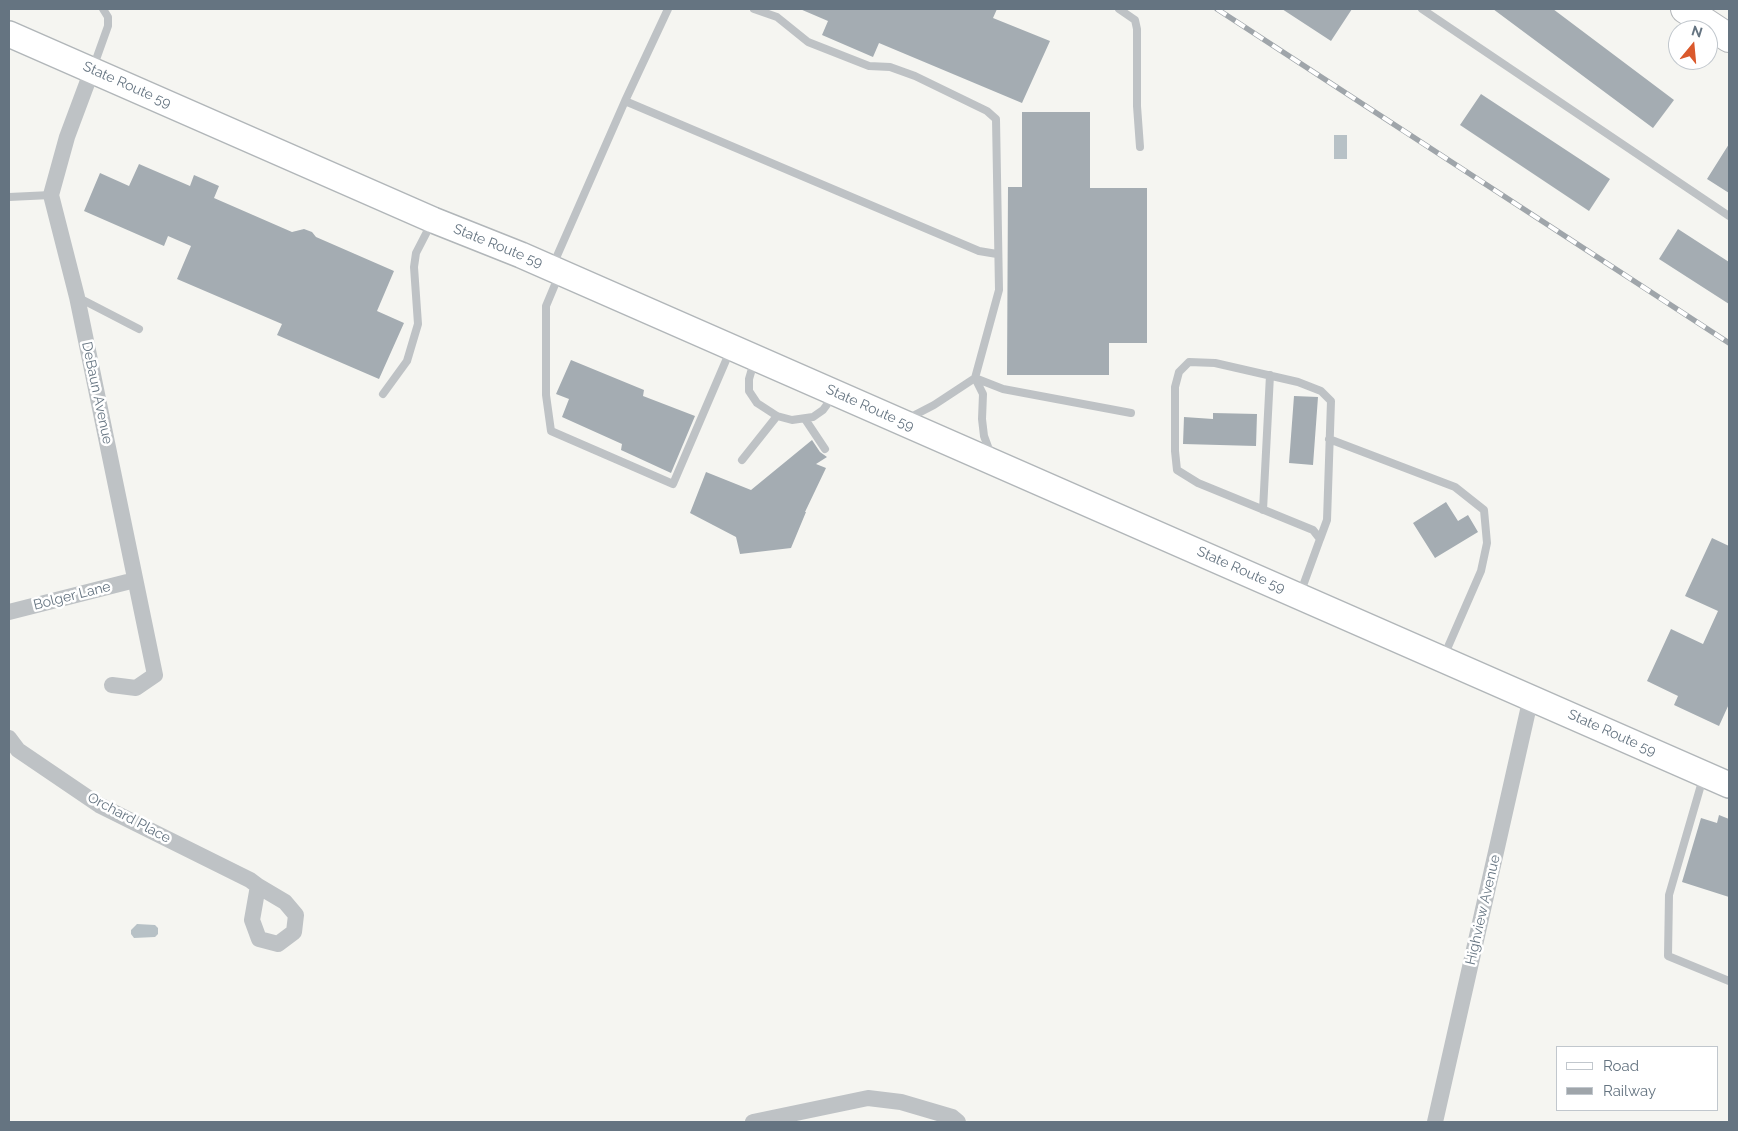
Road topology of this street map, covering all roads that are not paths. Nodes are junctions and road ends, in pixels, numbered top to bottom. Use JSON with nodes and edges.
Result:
{"nodes":[{"id":1,"x":103,"y":9,"type":"edge"},
{"id":2,"x":668,"y":9,"type":"edge"},
{"id":3,"x":754,"y":9,"type":"edge"},
{"id":4,"x":1119,"y":9,"type":"edge"},
{"id":5,"x":1422,"y":9,"type":"edge"},
{"id":6,"x":1685,"y":9,"type":"edge"},
{"id":7,"x":9,"y":34,"type":"edge"},
{"id":8,"x":1729,"y":38,"type":"edge"},
{"id":9,"x":92,"y":70,"type":"junction"},
{"id":10,"x":625,"y":100,"type":"junction"},
{"id":11,"x":1140,"y":147,"type":"dead end"},
{"id":12,"x":51,"y":195,"type":"junction"},
{"id":13,"x":9,"y":197,"type":"edge"},
{"id":14,"x":1729,"y":216,"type":"edge"},
{"id":15,"x":433,"y":220,"type":"junction"},
{"id":16,"x":997,"y":254,"type":"junction"},
{"id":17,"x":556,"y":270,"type":"junction"},
{"id":18,"x":77,"y":297,"type":"junction"},
{"id":19,"x":139,"y":329,"type":"dead end"},
{"id":20,"x":732,"y":347,"type":"junction"},
{"id":21,"x":755,"y":357,"type":"junction"},
{"id":22,"x":1270,"y":375,"type":"junction"},
{"id":23,"x":975,"y":378,"type":"junction"},
{"id":24,"x":836,"y":393,"type":"junction"},
{"id":25,"x":383,"y":394,"type":"dead end"},
{"id":26,"x":1131,"y":413,"type":"dead end"},
{"id":27,"x":777,"y":416,"type":"junction"},
{"id":28,"x":805,"y":419,"type":"junction"},
{"id":29,"x":901,"y":422,"type":"junction"},
{"id":30,"x":1330,"y":439,"type":"junction"},
{"id":31,"x":825,"y":449,"type":"dead end"},
{"id":32,"x":742,"y":460,"type":"dead end"},
{"id":33,"x":993,"y":462,"type":"junction"},
{"id":34,"x":1263,"y":510,"type":"junction"},
{"id":35,"x":1320,"y":539,"type":"junction"},
{"id":36,"x":135,"y":580,"type":"junction"},
{"id":37,"x":1300,"y":596,"type":"junction"},
{"id":38,"x":9,"y":612,"type":"edge"},
{"id":39,"x":1443,"y":659,"type":"junction"},
{"id":40,"x":112,"y":685,"type":"dead end"},
{"id":41,"x":1531,"y":697,"type":"junction"},
{"id":42,"x":9,"y":738,"type":"edge"},
{"id":43,"x":1704,"y":774,"type":"junction"},
{"id":44,"x":1729,"y":785,"type":"edge"},
{"id":45,"x":258,"y":886,"type":"dead end"},
{"id":46,"x":1729,"y":980,"type":"edge"},
{"id":47,"x":753,"y":1122,"type":"edge"},
{"id":48,"x":958,"y":1122,"type":"edge"},
{"id":49,"x":1435,"y":1122,"type":"edge"}],
"edges":[{"from":1,"to":9,"type":"lane"},
{"from":2,"to":10,"type":"lane"},
{"from":3,"to":16,"type":"lane"},
{"from":4,"to":11,"type":"lane"},
{"from":5,"to":14,"type":"lane"},
{"from":6,"to":8,"type":"highway"},
{"from":7,"to":9,"type":"main road","name":"State Route 59"},
{"from":9,"to":12,"type":"street","name":"DeBaun Avenue"},
{"from":9,"to":15,"type":"main road","name":"State Route 59"},
{"from":10,"to":16,"type":"lane"},
{"from":10,"to":17,"type":"lane"},
{"from":12,"to":13,"type":"lane"},
{"from":12,"to":18,"type":"street","name":"DeBaun Avenue"},
{"from":15,"to":17,"type":"main road","name":"State Route 59"},
{"from":15,"to":25,"type":"lane"},
{"from":16,"to":23,"type":"lane"},
{"from":17,"to":20,"type":"main road","name":"State Route 59"},
{"from":17,"to":20,"type":"lane"},
{"from":18,"to":19,"type":"lane"},
{"from":18,"to":36,"type":"street","name":"DeBaun Avenue"},
{"from":20,"to":21,"type":"main road","name":"State Route 59"},
{"from":21,"to":24,"type":"main road","name":"State Route 59"},
{"from":21,"to":27,"type":"lane"},
{"from":22,"to":30,"type":"lane"},
{"from":22,"to":34,"type":"lane"},
{"from":22,"to":34,"type":"lane"},
{"from":23,"to":26,"type":"lane"},
{"from":23,"to":29,"type":"lane"},
{"from":23,"to":33,"type":"lane"},
{"from":24,"to":28,"type":"lane"},
{"from":24,"to":29,"type":"main road","name":"State Route 59"},
{"from":27,"to":28,"type":"lane"},
{"from":27,"to":32,"type":"lane"},
{"from":28,"to":31,"type":"lane"},
{"from":29,"to":33,"type":"main road","name":"State Route 59"},
{"from":30,"to":35,"type":"lane"},
{"from":30,"to":39,"type":"lane"},
{"from":33,"to":37,"type":"main road","name":"State Route 59"},
{"from":34,"to":35,"type":"lane"},
{"from":35,"to":37,"type":"lane"},
{"from":36,"to":38,"type":"street","name":"Bolger Lane"},
{"from":36,"to":40,"type":"street","name":"DeBaun Avenue"},
{"from":37,"to":39,"type":"main road","name":"State Route 59"},
{"from":39,"to":41,"type":"main road","name":"State Route 59"},
{"from":41,"to":43,"type":"main road","name":"State Route 59"},
{"from":41,"to":49,"type":"street","name":"Highview Avenue"},
{"from":42,"to":45,"type":"street","name":"Orchard Place"},
{"from":43,"to":44,"type":"main road","name":"State Route 59"},
{"from":43,"to":46,"type":"lane"},
{"from":47,"to":48,"type":"street"}]}
